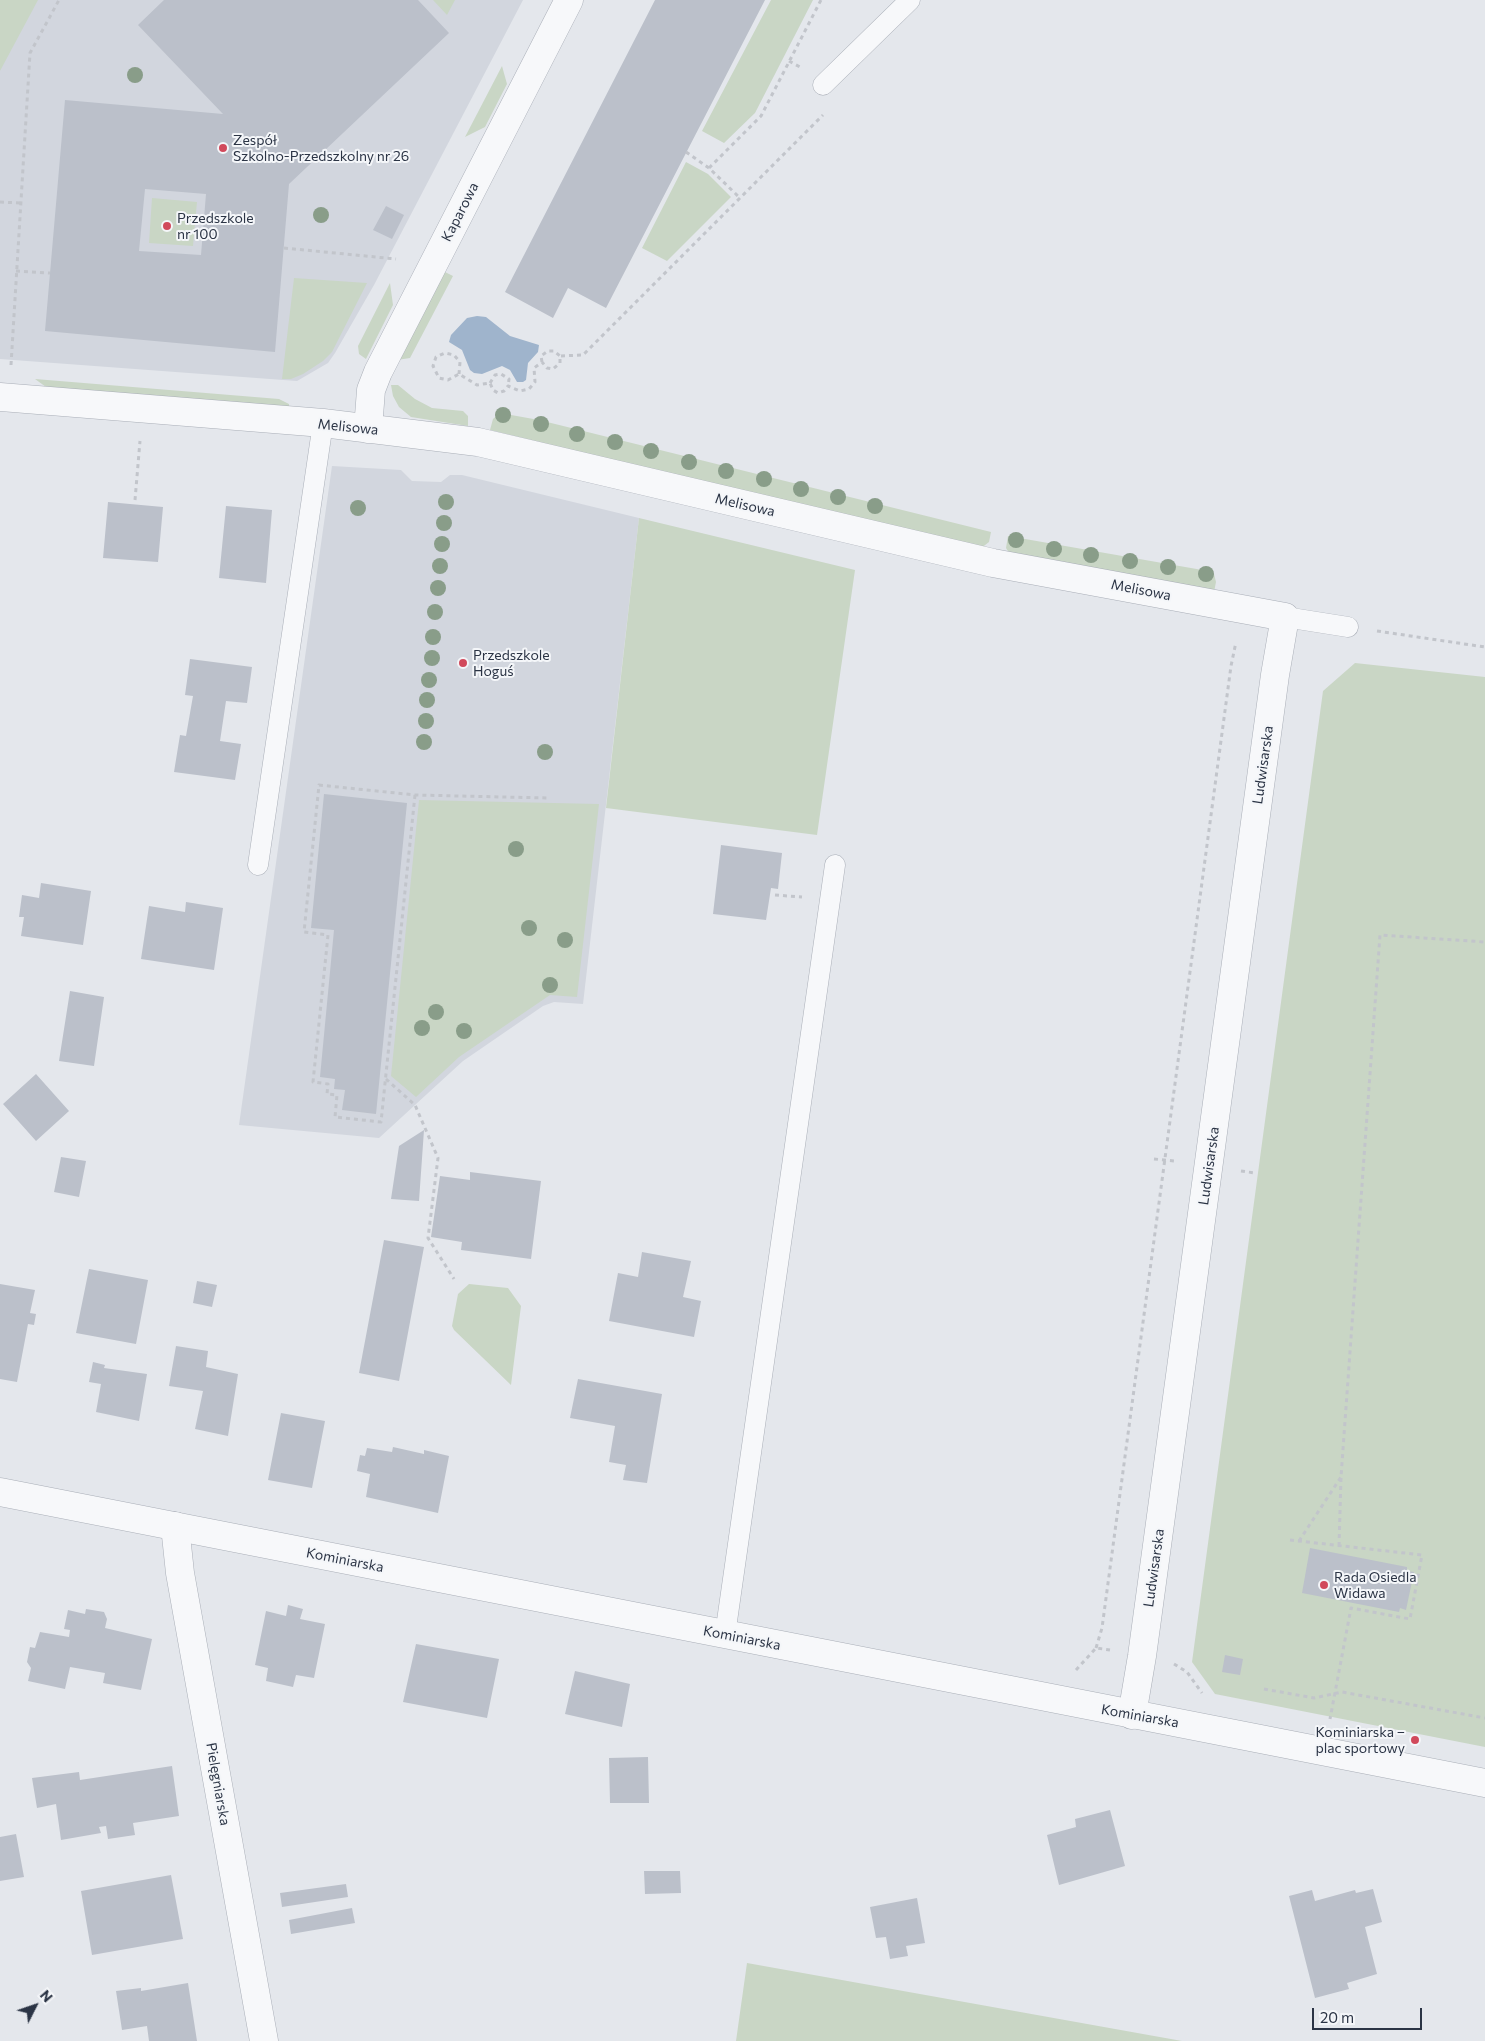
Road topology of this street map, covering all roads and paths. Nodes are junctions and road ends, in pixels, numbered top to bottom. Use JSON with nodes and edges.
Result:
{"nodes":[{"id":1,"x":60,"y":0,"type":"edge"},
{"id":2,"x":569,"y":0,"type":"edge"},
{"id":3,"x":821,"y":0,"type":"edge"},
{"id":4,"x":910,"y":0,"type":"edge"},
{"id":5,"x":789,"y":61,"type":"junction"},
{"id":6,"x":823,"y":85,"type":"junction"},
{"id":7,"x":686,"y":152,"type":"dead end"},
{"id":8,"x":710,"y":168,"type":"junction"},
{"id":9,"x":740,"y":198,"type":"junction"},
{"id":10,"x":0,"y":202,"type":"edge"},
{"id":11,"x":20,"y":203,"type":"junction"},
{"id":12,"x":284,"y":248,"type":"dead end"},
{"id":13,"x":396,"y":259,"type":"dead end"},
{"id":14,"x":16,"y":271,"type":"junction"},
{"id":15,"x":50,"y":273,"type":"dead end"},
{"id":16,"x":560,"y":356,"type":"junction"},
{"id":17,"x":542,"y":362,"type":"junction"},
{"id":18,"x":11,"y":368,"type":"dead end"},
{"id":19,"x":458,"y":374,"type":"junction"},
{"id":20,"x":490,"y":383,"type":"junction"},
{"id":21,"x":508,"y":387,"type":"junction"},
{"id":22,"x":0,"y":397,"type":"edge"},
{"id":23,"x":323,"y":423,"type":"junction"},
{"id":24,"x":368,"y":429,"type":"junction"},
{"id":25,"x":141,"y":441,"type":"dead end"},
{"id":26,"x":135,"y":500,"type":"dead end"},
{"id":27,"x":1242,"y":609,"type":"junction"},
{"id":28,"x":1286,"y":617,"type":"junction"},
{"id":29,"x":1348,"y":627,"type":"joint"},
{"id":30,"x":1485,"y":647,"type":"edge"},
{"id":31,"x":415,"y":795,"type":"junction"},
{"id":32,"x":548,"y":798,"type":"dead end"},
{"id":33,"x":258,"y":865,"type":"dead end"},
{"id":34,"x":835,"y":865,"type":"dead end"},
{"id":35,"x":1485,"y":942,"type":"edge"},
{"id":36,"x":386,"y":1079,"type":"junction"},
{"id":37,"x":454,"y":1279,"type":"dead end"},
{"id":38,"x":1341,"y":1477,"type":"junction"},
{"id":39,"x":0,"y":1492,"type":"edge"},
{"id":40,"x":175,"y":1526,"type":"junction"},
{"id":41,"x":1290,"y":1540,"type":"dead end"},
{"id":42,"x":1299,"y":1541,"type":"junction"},
{"id":43,"x":1339,"y":1546,"type":"junction"},
{"id":44,"x":725,"y":1635,"type":"junction"},
{"id":45,"x":1096,"y":1648,"type":"junction"},
{"id":46,"x":1116,"y":1651,"type":"dead end"},
{"id":47,"x":1166,"y":1661,"type":"dead end"},
{"id":48,"x":1264,"y":1689,"type":"dead end"},
{"id":49,"x":1335,"y":1694,"type":"junction"},
{"id":50,"x":1206,"y":1700,"type":"dead end"},
{"id":51,"x":1063,"y":1702,"type":"junction"},
{"id":52,"x":1132,"y":1716,"type":"junction"},
{"id":53,"x":1485,"y":1718,"type":"edge"},
{"id":54,"x":1329,"y":1724,"type":"dead end"},
{"id":55,"x":1485,"y":1783,"type":"edge"},
{"id":56,"x":264,"y":2041,"type":"edge"}],
"edges":[{"from":1,"to":11,"type":"path"},
{"from":2,"to":24,"type":"street","name":"Kaparowa"},
{"from":3,"to":5,"type":"path"},
{"from":4,"to":6,"type":"lane"},
{"from":5,"to":6,"type":"path"},
{"from":5,"to":8,"type":"path"},
{"from":6,"to":9,"type":"path"},
{"from":7,"to":8,"type":"path"},
{"from":8,"to":9,"type":"path"},
{"from":9,"to":16,"type":"path"},
{"from":10,"to":11,"type":"path"},
{"from":11,"to":14,"type":"path"},
{"from":12,"to":13,"type":"path"},
{"from":14,"to":15,"type":"path"},
{"from":14,"to":18,"type":"path"},
{"from":16,"to":17,"type":"path"},
{"from":16,"to":17,"type":"path"},
{"from":17,"to":21,"type":"path"},
{"from":19,"to":19,"type":"path"},
{"from":19,"to":20,"type":"path"},
{"from":20,"to":21,"type":"path"},
{"from":20,"to":21,"type":"path"},
{"from":22,"to":23,"type":"street","name":"Melisowa"},
{"from":23,"to":24,"type":"street","name":"Melisowa"},
{"from":23,"to":33,"type":"lane"},
{"from":24,"to":27,"type":"street","name":"Melisowa"},
{"from":25,"to":26,"type":"path"},
{"from":27,"to":28,"type":"street","name":"Melisowa"},
{"from":27,"to":45,"type":"path"},
{"from":28,"to":29,"type":"lane","name":"Melisowa"},
{"from":28,"to":52,"type":"street","name":"Ludwisarska"},
{"from":29,"to":30,"type":"path"},
{"from":31,"to":32,"type":"path"},
{"from":31,"to":36,"type":"path"},
{"from":31,"to":36,"type":"path"},
{"from":34,"to":44,"type":"lane"},
{"from":35,"to":38,"type":"path"},
{"from":36,"to":37,"type":"path"},
{"from":38,"to":42,"type":"path"},
{"from":38,"to":43,"type":"path"},
{"from":39,"to":40,"type":"street","name":"Kominiarska"},
{"from":40,"to":44,"type":"street","name":"Kominiarska"},
{"from":40,"to":56,"type":"street","name":"Pielęgniarska"},
{"from":41,"to":42,"type":"path"},
{"from":42,"to":43,"type":"path"},
{"from":43,"to":49,"type":"path"},
{"from":44,"to":51,"type":"street","name":"Kominiarska"},
{"from":45,"to":46,"type":"path"},
{"from":45,"to":51,"type":"path"},
{"from":47,"to":50,"type":"path"},
{"from":48,"to":49,"type":"path"},
{"from":49,"to":53,"type":"path"},
{"from":49,"to":54,"type":"path"},
{"from":51,"to":52,"type":"street","name":"Kominiarska"},
{"from":52,"to":55,"type":"street","name":"Kominiarska"}]}
